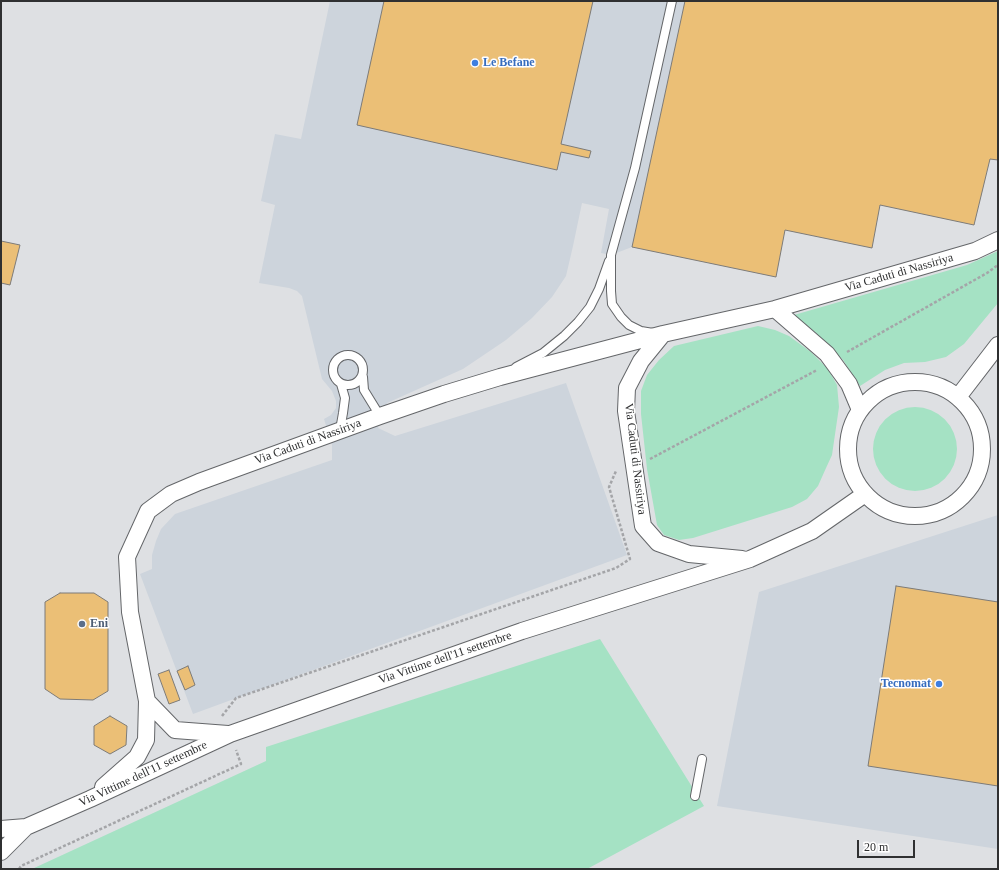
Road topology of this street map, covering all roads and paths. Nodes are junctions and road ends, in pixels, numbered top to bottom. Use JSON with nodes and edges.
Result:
{"nodes":[{"id":1,"x":672,"y":1,"type":"edge"},
{"id":2,"x":998,"y":240,"type":"edge"},
{"id":3,"x":611,"y":255,"type":"junction"},
{"id":4,"x":998,"y":265,"type":"edge"},
{"id":5,"x":775,"y":309,"type":"junction"},
{"id":6,"x":663,"y":334,"type":"junction"},
{"id":7,"x":998,"y":345,"type":"edge"},
{"id":8,"x":846,"y":353,"type":"dead end"},
{"id":9,"x":817,"y":369,"type":"dead end"},
{"id":10,"x":362,"y":377,"type":"junction"},
{"id":11,"x":500,"y":377,"type":"junction"},
{"id":12,"x":341,"y":384,"type":"junction"},
{"id":13,"x":958,"y":397,"type":"junction"},
{"id":14,"x":860,"y":410,"type":"junction"},
{"id":15,"x":380,"y":416,"type":"junction"},
{"id":16,"x":340,"y":430,"type":"junction"},
{"id":17,"x":650,"y":459,"type":"dead end"},
{"id":18,"x":865,"y":494,"type":"junction"},
{"id":19,"x":750,"y":559,"type":"junction"},
{"id":20,"x":147,"y":701,"type":"junction"},
{"id":21,"x":230,"y":734,"type":"junction"},
{"id":22,"x":702,"y":759,"type":"dead end"},
{"id":23,"x":695,"y":796,"type":"dead end"},
{"id":24,"x":90,"y":799,"type":"junction"},
{"id":25,"x":26,"y":827,"type":"junction"},
{"id":26,"x":1,"y":829,"type":"edge"},
{"id":27,"x":1,"y":852,"type":"edge"}],
"edges":[{"from":1,"to":3,"type":"lane"},
{"from":2,"to":5,"type":"street","name":"Via Caduti di Nassiriya"},
{"from":3,"to":6,"type":"lane"},
{"from":3,"to":11,"type":"lane"},
{"from":4,"to":8,"type":"path"},
{"from":5,"to":6,"type":"street","name":"Via Caduti di Nassiriya"},
{"from":5,"to":14,"type":"street"},
{"from":6,"to":11,"type":"street","name":"Via Caduti di Nassiriya"},
{"from":6,"to":19,"type":"street","name":"Via Caduti di Nassiriya"},
{"from":7,"to":13,"type":"street"},
{"from":9,"to":17,"type":"path"},
{"from":10,"to":12,"type":"lane"},
{"from":10,"to":12,"type":"lane"},
{"from":10,"to":15,"type":"lane"},
{"from":11,"to":15,"type":"street","name":"Via Caduti di Nassiriya"},
{"from":12,"to":16,"type":"lane"},
{"from":13,"to":14,"type":"street"},
{"from":13,"to":18,"type":"street"},
{"from":14,"to":18,"type":"street"},
{"from":15,"to":16,"type":"street","name":"Via Caduti di Nassiriya"},
{"from":16,"to":20,"type":"street","name":"Via Caduti di Nassiriya"},
{"from":18,"to":19,"type":"street","name":"Via Vittime dell'11 settembre"},
{"from":19,"to":21,"type":"street","name":"Via Vittime dell'11 settembre"},
{"from":20,"to":21,"type":"street"},
{"from":20,"to":24,"type":"street","name":"Via Caduti di Nassiriya"},
{"from":21,"to":24,"type":"street","name":"Via Vittime dell'11 settembre"},
{"from":22,"to":23,"type":"lane"},
{"from":24,"to":25,"type":"street","name":"Via Vittime dell'11 settembre"},
{"from":25,"to":26,"type":"street","name":"Via Vittime dell'11 settembre"},
{"from":25,"to":27,"type":"street","name":"Via Vittime dell'11 settembre"}]}
